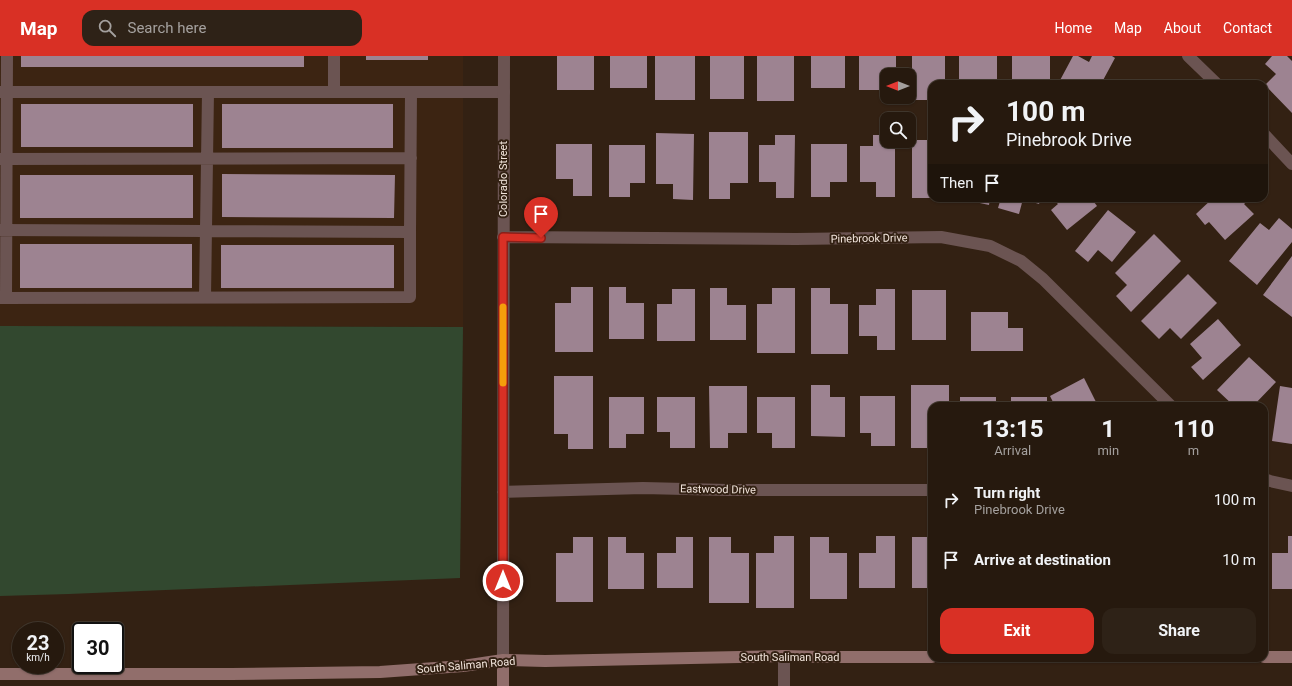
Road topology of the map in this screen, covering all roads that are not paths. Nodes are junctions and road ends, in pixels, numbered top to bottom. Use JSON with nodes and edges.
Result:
{"nodes":[{"id":1,"x":7,"y":56,"type":"edge"},
{"id":2,"x":334,"y":56,"type":"edge"},
{"id":3,"x":504,"y":56,"type":"edge"},
{"id":4,"x":1188,"y":56,"type":"edge"},
{"id":5,"x":1201,"y":60,"type":"edge"},
{"id":6,"x":1214,"y":80,"type":"edge"},
{"id":7,"x":4,"y":92,"type":"edge"},
{"id":8,"x":208,"y":92,"type":"junction"},
{"id":9,"x":334,"y":92,"type":"junction"},
{"id":10,"x":411,"y":92,"type":"junction"},
{"id":11,"x":504,"y":92,"type":"junction"},
{"id":12,"x":1268,"y":138,"type":"edge"},
{"id":13,"x":207,"y":158,"type":"junction"},
{"id":14,"x":411,"y":158,"type":"junction"},
{"id":15,"x":3,"y":159,"type":"edge"},
{"id":16,"x":1292,"y":164,"type":"edge"},
{"id":17,"x":3,"y":230,"type":"edge"},
{"id":18,"x":206,"y":231,"type":"junction"},
{"id":19,"x":410,"y":232,"type":"junction"},
{"id":20,"x":503,"y":237,"type":"junction"},
{"id":21,"x":206,"y":297,"type":"junction"},
{"id":22,"x":3,"y":298,"type":"edge"},
{"id":23,"x":1167,"y":402,"type":"edge"},
{"id":24,"x":1268,"y":480,"type":"edge"},
{"id":25,"x":1292,"y":486,"type":"edge"},
{"id":26,"x":928,"y":490,"type":"edge"},
{"id":27,"x":503,"y":492,"type":"junction"},
{"id":28,"x":784,"y":656,"type":"junction"},
{"id":29,"x":928,"y":657,"type":"edge"},
{"id":30,"x":1268,"y":657,"type":"edge"},
{"id":31,"x":1292,"y":657,"type":"edge"},
{"id":32,"x":503,"y":660,"type":"junction"},
{"id":33,"x":0,"y":674,"type":"edge"},
{"id":34,"x":503,"y":686,"type":"edge"},
{"id":35,"x":784,"y":686,"type":"edge"}],
"edges":[{"from":1,"to":7,"type":"street"},
{"from":2,"to":9,"type":"street"},
{"from":3,"to":11,"type":"street","name":"Colorado Street"},
{"from":4,"to":5,"type":"street"},
{"from":5,"to":6,"type":"street"},
{"from":7,"to":8,"type":"street"},
{"from":7,"to":15,"type":"street"},
{"from":8,"to":9,"type":"street"},
{"from":8,"to":13,"type":"street"},
{"from":9,"to":10,"type":"street"},
{"from":10,"to":11,"type":"street"},
{"from":10,"to":14,"type":"street"},
{"from":11,"to":20,"type":"street","name":"Colorado Street"},
{"from":12,"to":16,"type":"street"},
{"from":13,"to":14,"type":"street"},
{"from":13,"to":15,"type":"street"},
{"from":13,"to":18,"type":"street"},
{"from":14,"to":19,"type":"street"},
{"from":15,"to":17,"type":"street"},
{"from":17,"to":18,"type":"street"},
{"from":17,"to":22,"type":"street"},
{"from":18,"to":19,"type":"street"},
{"from":18,"to":21,"type":"street"},
{"from":19,"to":21,"type":"street"},
{"from":20,"to":23,"type":"street","name":"Pinebrook Drive"},
{"from":20,"to":27,"type":"street","name":"Colorado Street"},
{"from":21,"to":22,"type":"street"},
{"from":24,"to":25,"type":"street"},
{"from":26,"to":27,"type":"street","name":"Eastwood Drive"},
{"from":27,"to":32,"type":"street","name":"Colorado Street"},
{"from":28,"to":29,"type":"street","name":"South Saliman Road"},
{"from":28,"to":32,"type":"street","name":"South Saliman Road"},
{"from":28,"to":35,"type":"street"},
{"from":30,"to":31,"type":"street"},
{"from":32,"to":33,"type":"street","name":"South Saliman Road"},
{"from":32,"to":34,"type":"street","name":"Colorado Street"}]}
